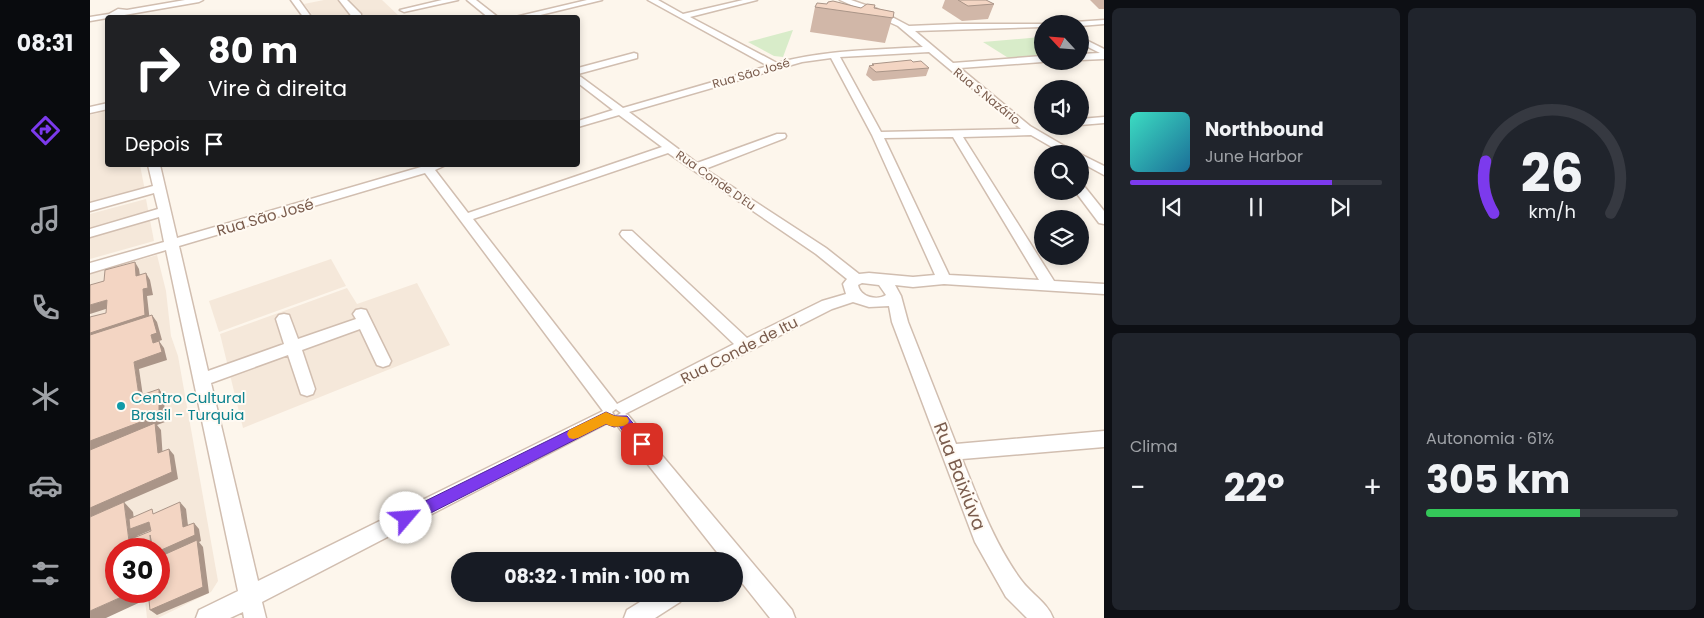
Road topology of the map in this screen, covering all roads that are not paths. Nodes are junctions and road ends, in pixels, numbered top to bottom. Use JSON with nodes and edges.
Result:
{"nodes":[{"id":1,"x":116,"y":0,"type":"edge"},
{"id":2,"x":199,"y":0,"type":"edge"},
{"id":3,"x":295,"y":0,"type":"edge"},
{"id":4,"x":343,"y":0,"type":"edge"},
{"id":5,"x":454,"y":0,"type":"edge"},
{"id":6,"x":471,"y":0,"type":"edge"},
{"id":7,"x":598,"y":0,"type":"edge"},
{"id":8,"x":652,"y":0,"type":"edge"},
{"id":9,"x":753,"y":0,"type":"edge"},
{"id":10,"x":844,"y":0,"type":"edge"},
{"id":11,"x":404,"y":10,"type":"dead end"},
{"id":12,"x":119,"y":14,"type":"edge"},
{"id":13,"x":306,"y":15,"type":"edge"},
{"id":14,"x":357,"y":15,"type":"edge"},
{"id":15,"x":491,"y":15,"type":"edge"},
{"id":16,"x":529,"y":15,"type":"edge"},
{"id":17,"x":105,"y":16,"type":"edge"},
{"id":18,"x":683,"y":16,"type":"junction"},
{"id":19,"x":90,"y":19,"type":"edge"},
{"id":20,"x":1104,"y":22,"type":"edge"},
{"id":21,"x":1089,"y":23,"type":"edge"},
{"id":22,"x":1034,"y":26,"type":"edge"},
{"id":23,"x":908,"y":29,"type":"junction"},
{"id":24,"x":1089,"y":46,"type":"edge"},
{"id":25,"x":930,"y":49,"type":"junction"},
{"id":26,"x":1089,"y":50,"type":"edge"},
{"id":27,"x":834,"y":55,"type":"junction"},
{"id":28,"x":1102,"y":55,"type":"edge"},
{"id":29,"x":634,"y":56,"type":"dead end"},
{"id":30,"x":1089,"y":56,"type":"edge"},
{"id":31,"x":1034,"y":61,"type":"edge"},
{"id":32,"x":775,"y":66,"type":"junction"},
{"id":33,"x":950,"y":66,"type":"junction"},
{"id":34,"x":580,"y":70,"type":"edge"},
{"id":35,"x":580,"y":81,"type":"edge"},
{"id":36,"x":105,"y":107,"type":"edge"},
{"id":37,"x":90,"y":110,"type":"edge"},
{"id":38,"x":620,"y":112,"type":"junction"},
{"id":39,"x":1104,"y":120,"type":"edge"},
{"id":40,"x":1089,"y":121,"type":"edge"},
{"id":41,"x":580,"y":123,"type":"edge"},
{"id":42,"x":1034,"y":128,"type":"edge"},
{"id":43,"x":1029,"y":130,"type":"junction"},
{"id":44,"x":957,"y":134,"type":"junction"},
{"id":45,"x":877,"y":135,"type":"junction"},
{"id":46,"x":781,"y":136,"type":"dead end"},
{"id":47,"x":1049,"y":145,"type":"edge"},
{"id":48,"x":671,"y":148,"type":"junction"},
{"id":49,"x":1089,"y":162,"type":"edge"},
{"id":50,"x":154,"y":167,"type":"edge"},
{"id":51,"x":428,"y":167,"type":"edge"},
{"id":52,"x":432,"y":167,"type":"edge"},
{"id":53,"x":696,"y":168,"type":"junction"},
{"id":54,"x":1104,"y":171,"type":"edge"},
{"id":55,"x":159,"y":188,"type":"junction"},
{"id":56,"x":1104,"y":200,"type":"edge"},
{"id":57,"x":1090,"y":201,"type":"joint"},
{"id":58,"x":90,"y":207,"type":"edge"},
{"id":59,"x":165,"y":211,"type":"junction"},
{"id":60,"x":465,"y":218,"type":"junction"},
{"id":61,"x":1104,"y":220,"type":"edge"},
{"id":62,"x":90,"y":233,"type":"edge"},
{"id":63,"x":627,"y":234,"type":"dead end"},
{"id":64,"x":173,"y":244,"type":"junction"},
{"id":65,"x":90,"y":268,"type":"edge"},
{"id":66,"x":944,"y":279,"type":"junction"},
{"id":67,"x":857,"y":280,"type":"junction"},
{"id":68,"x":880,"y":280,"type":"junction"},
{"id":69,"x":913,"y":282,"type":"junction"},
{"id":70,"x":1050,"y":286,"type":"junction"},
{"id":71,"x":1104,"y":289,"type":"edge"},
{"id":72,"x":894,"y":294,"type":"junction"},
{"id":73,"x":855,"y":296,"type":"junction"},
{"id":74,"x":873,"y":303,"type":"junction"},
{"id":75,"x":284,"y":319,"type":"dead end"},
{"id":76,"x":900,"y":322,"type":"junction"},
{"id":77,"x":746,"y":346,"type":"junction"},
{"id":78,"x":293,"y":347,"type":"junction"},
{"id":79,"x":383,"y":361,"type":"dead end"},
{"id":80,"x":202,"y":380,"type":"junction"},
{"id":81,"x":307,"y":389,"type":"dead end"},
{"id":82,"x":615,"y":413,"type":"junction"},
{"id":83,"x":1104,"y":439,"type":"edge"},
{"id":84,"x":952,"y":452,"type":"junction"},
{"id":85,"x":722,"y":552,"type":"edge"},
{"id":86,"x":743,"y":575,"type":"edge"},
{"id":87,"x":660,"y":602,"type":"edge"},
{"id":88,"x":253,"y":607,"type":"edge"},
{"id":89,"x":207,"y":618,"type":"edge"},
{"id":90,"x":635,"y":618,"type":"edge"},
{"id":91,"x":784,"y":618,"type":"edge"},
{"id":92,"x":1042,"y":618,"type":"edge"}],
"edges":[{"from":1,"to":12,"type":"street"},
{"from":2,"to":12,"type":"street"},
{"from":3,"to":13,"type":"street"},
{"from":4,"to":14,"type":"street"},
{"from":5,"to":11,"type":"street"},
{"from":6,"to":15,"type":"street"},
{"from":7,"to":16,"type":"street"},
{"from":8,"to":18,"type":"street"},
{"from":9,"to":18,"type":"street"},
{"from":10,"to":23,"type":"street","name":"Rua S Nazário"},
{"from":17,"to":19,"type":"street"},
{"from":18,"to":32,"type":"street"},
{"from":20,"to":21,"type":"street"},
{"from":22,"to":23,"type":"street"},
{"from":23,"to":25,"type":"street","name":"Rua S Nazário"},
{"from":24,"to":28,"type":"street"},
{"from":25,"to":27,"type":"street","name":"Rua São José"},
{"from":25,"to":33,"type":"street","name":"Rua S Nazário"},
{"from":26,"to":28,"type":"street"},
{"from":27,"to":32,"type":"street","name":"Rua São José"},
{"from":27,"to":45,"type":"street"},
{"from":28,"to":30,"type":"street"},
{"from":29,"to":34,"type":"street"},
{"from":31,"to":33,"type":"street"},
{"from":32,"to":38,"type":"street","name":"Rua São José"},
{"from":33,"to":43,"type":"street","name":"Rua S Nazário"},
{"from":35,"to":38,"type":"street","name":"Rua Conde D'Eu"},
{"from":36,"to":37,"type":"street"},
{"from":38,"to":41,"type":"street","name":"Rua São José"},
{"from":38,"to":48,"type":"street","name":"Rua Conde D'Eu"},
{"from":39,"to":40,"type":"street"},
{"from":42,"to":43,"type":"street"},
{"from":43,"to":44,"type":"street"},
{"from":43,"to":47,"type":"street","name":"Rua S Nazário"},
{"from":44,"to":45,"type":"street"},
{"from":44,"to":70,"type":"street"},
{"from":45,"to":66,"type":"street"},
{"from":46,"to":53,"type":"street"},
{"from":48,"to":53,"type":"street","name":"Rua Conde D'Eu"},
{"from":48,"to":60,"type":"street"},
{"from":49,"to":54,"type":"street"},
{"from":50,"to":55,"type":"street"},
{"from":51,"to":64,"type":"street","name":"Rua São José"},
{"from":52,"to":60,"type":"street"},
{"from":53,"to":67,"type":"street","name":"Rua Conde D'Eu"},
{"from":55,"to":58,"type":"street"},
{"from":55,"to":59,"type":"street"},
{"from":56,"to":57,"type":"street"},
{"from":57,"to":61,"type":"street"},
{"from":59,"to":62,"type":"street"},
{"from":59,"to":64,"type":"street"},
{"from":60,"to":82,"type":"street"},
{"from":63,"to":77,"type":"street"},
{"from":64,"to":65,"type":"street","name":"Rua São José"},
{"from":64,"to":80,"type":"street"},
{"from":66,"to":69,"type":"street"},
{"from":66,"to":70,"type":"street"},
{"from":67,"to":68,"type":"street"},
{"from":67,"to":73,"type":"street"},
{"from":68,"to":69,"type":"street"},
{"from":68,"to":72,"type":"street"},
{"from":69,"to":72,"type":"street"},
{"from":70,"to":71,"type":"street"},
{"from":72,"to":74,"type":"street"},
{"from":72,"to":76,"type":"street"},
{"from":73,"to":74,"type":"street"},
{"from":73,"to":77,"type":"street","name":"Rua Conde de Itu"},
{"from":74,"to":76,"type":"street"},
{"from":75,"to":78,"type":"street"},
{"from":76,"to":84,"type":"street","name":"Rua Baixiúva"},
{"from":77,"to":82,"type":"street","name":"Rua Conde de Itu"},
{"from":78,"to":79,"type":"street"},
{"from":78,"to":80,"type":"street"},
{"from":78,"to":81,"type":"street"},
{"from":80,"to":88,"type":"street"},
{"from":82,"to":85,"type":"street"},
{"from":82,"to":88,"type":"street","name":"Rua Conde de Itu"},
{"from":83,"to":84,"type":"street"},
{"from":84,"to":92,"type":"street","name":"Rua Baixiúva"},
{"from":86,"to":91,"type":"street"},
{"from":87,"to":90,"type":"street"},
{"from":88,"to":89,"type":"street","name":"Rua Conde de Itu"}]}
